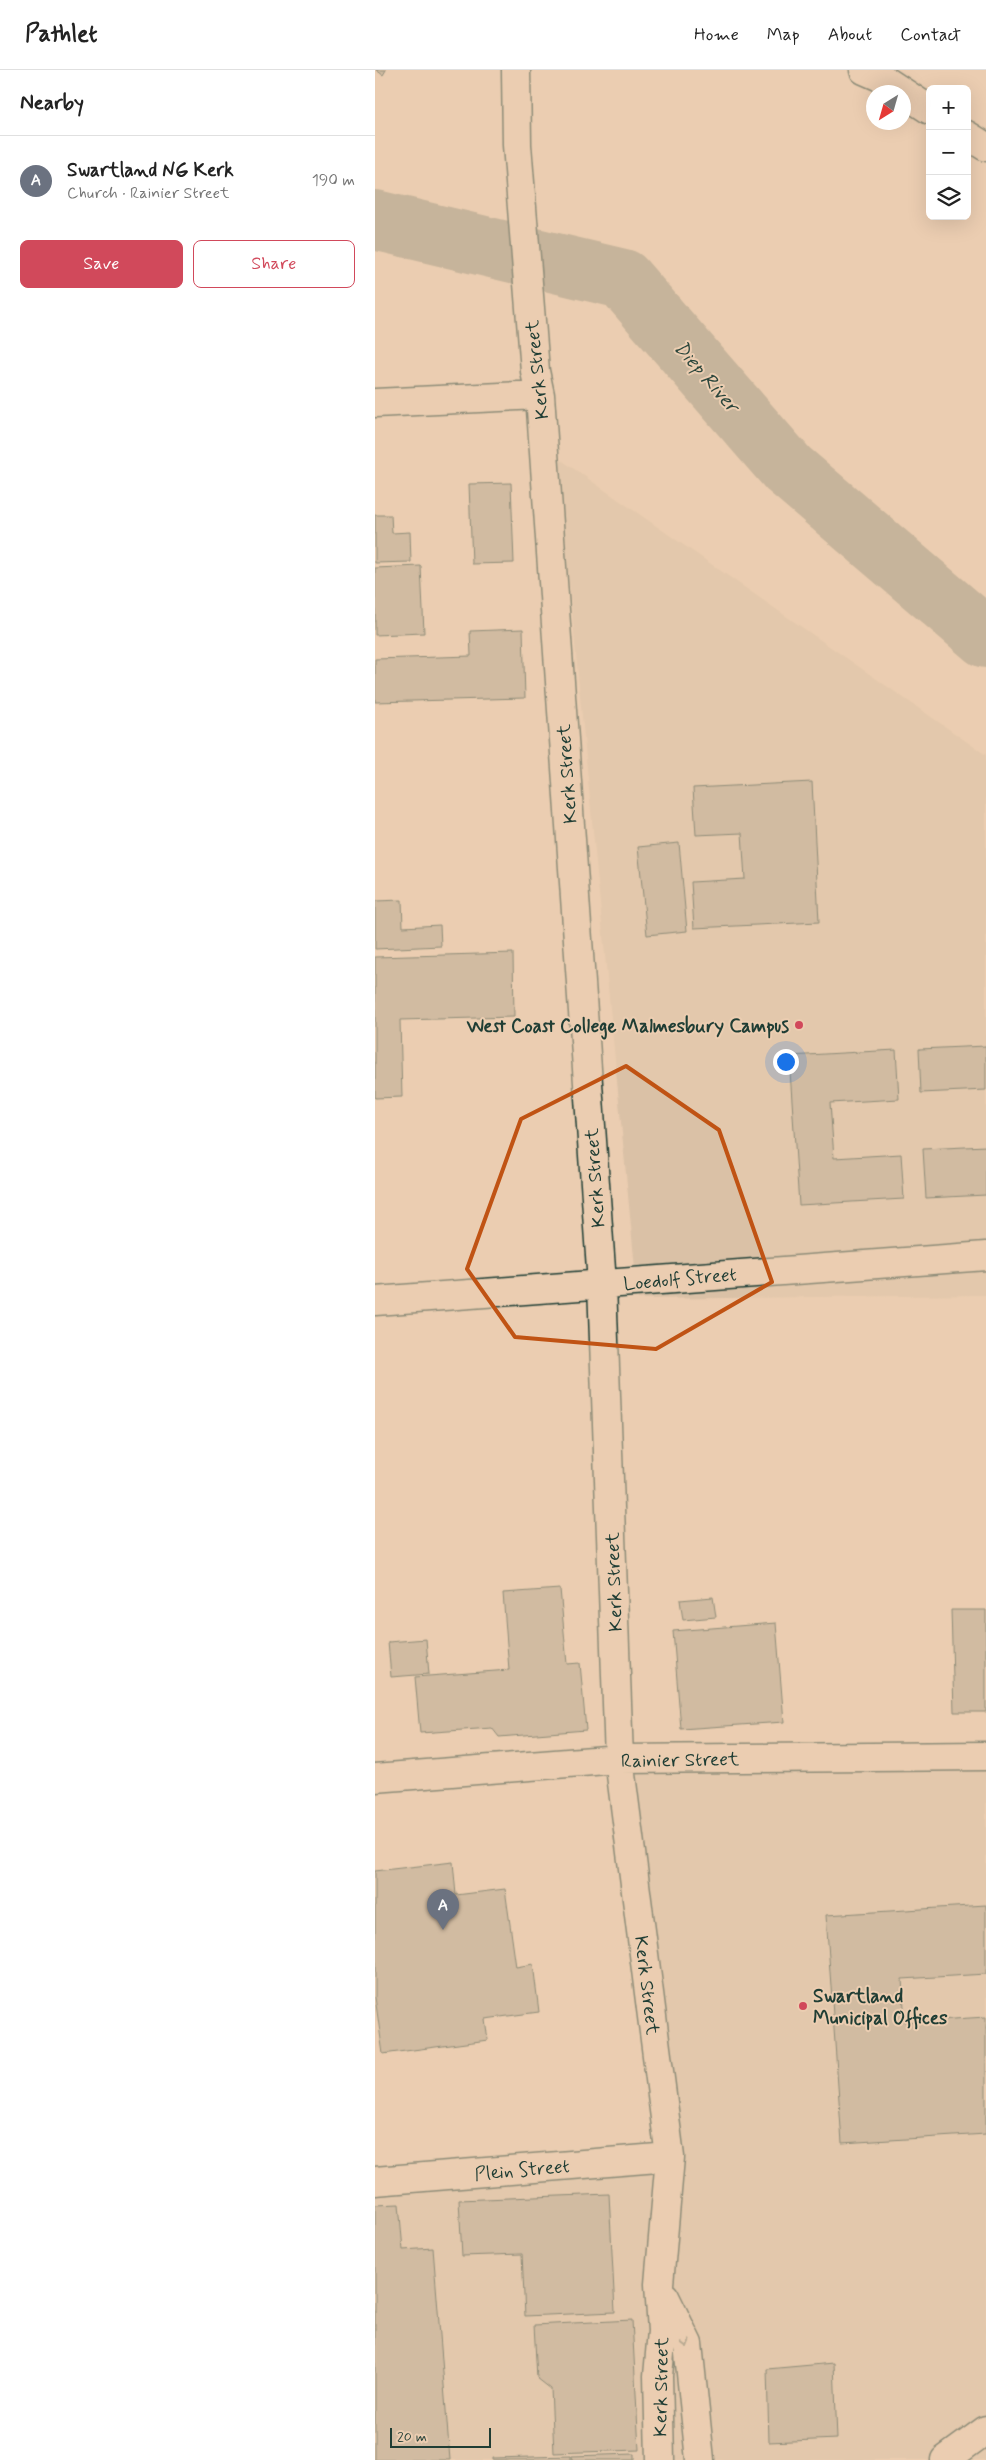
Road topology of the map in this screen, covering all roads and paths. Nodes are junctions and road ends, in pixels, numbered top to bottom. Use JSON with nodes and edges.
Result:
{"nodes":[{"id":1,"x":516,"y":70,"type":"edge"},
{"id":2,"x":864,"y":70,"type":"edge"},
{"id":3,"x":926,"y":107,"type":"edge"},
{"id":4,"x":971,"y":138,"type":"edge"},
{"id":5,"x":986,"y":147,"type":"edge"},
{"id":6,"x":537,"y":383,"type":"junction"},
{"id":7,"x":375,"y":403,"type":"edge"},
{"id":8,"x":986,"y":1256,"type":"edge"},
{"id":9,"x":602,"y":1284,"type":"junction"},
{"id":10,"x":375,"y":1301,"type":"edge"},
{"id":11,"x":986,"y":1756,"type":"edge"},
{"id":12,"x":619,"y":1759,"type":"junction"},
{"id":13,"x":375,"y":1778,"type":"edge"},
{"id":14,"x":670,"y":2157,"type":"junction"},
{"id":15,"x":375,"y":2181,"type":"edge"},
{"id":16,"x":659,"y":2284,"type":"junction"},
{"id":17,"x":986,"y":2430,"type":"edge"},
{"id":18,"x":660,"y":2460,"type":"edge"},
{"id":19,"x":700,"y":2460,"type":"edge"},
{"id":20,"x":945,"y":2460,"type":"edge"}],
"edges":[{"from":1,"to":6,"type":"street","name":"Kerk Street"},
{"from":2,"to":3,"type":"street"},
{"from":4,"to":5,"type":"street"},
{"from":6,"to":7,"type":"street"},
{"from":6,"to":9,"type":"street","name":"Kerk Street"},
{"from":8,"to":9,"type":"street","name":"Loedolf Street"},
{"from":9,"to":10,"type":"street","name":"Loedolf Street"},
{"from":9,"to":12,"type":"street","name":"Kerk Street"},
{"from":11,"to":12,"type":"street","name":"Rainier Street"},
{"from":12,"to":13,"type":"street","name":"Rainier Street"},
{"from":12,"to":14,"type":"street","name":"Kerk Street"},
{"from":14,"to":15,"type":"street","name":"Plein Street"},
{"from":14,"to":16,"type":"street","name":"Kerk Street"},
{"from":16,"to":18,"type":"street","name":"Kerk Street"},
{"from":16,"to":19,"type":"street","name":"Kerk Street","one_way":true},
{"from":17,"to":20,"type":"street"}]}
